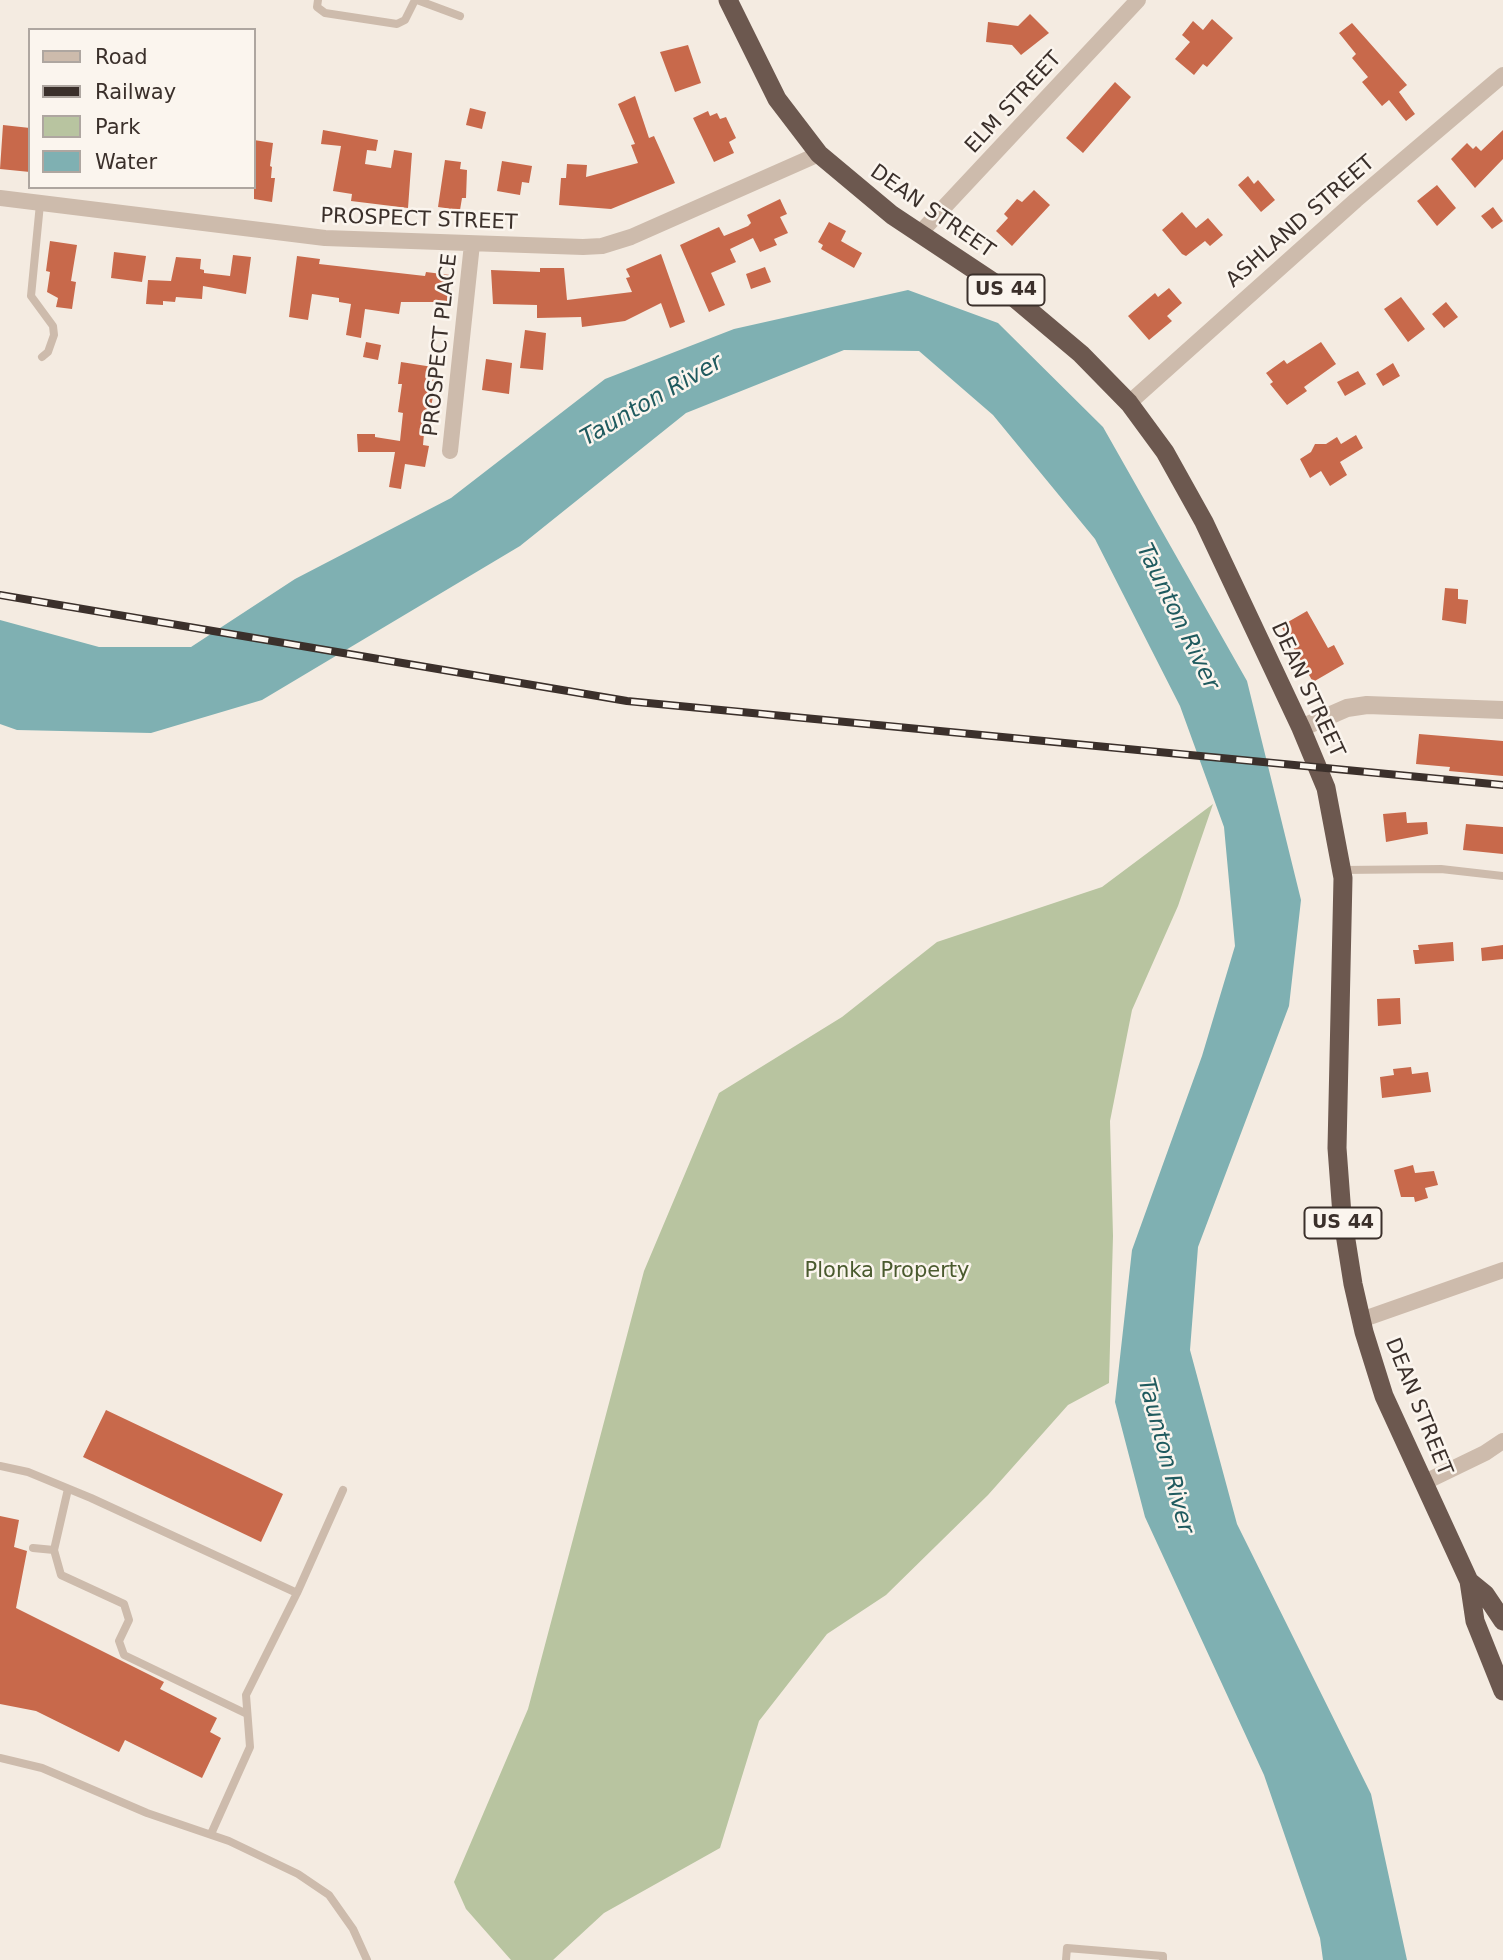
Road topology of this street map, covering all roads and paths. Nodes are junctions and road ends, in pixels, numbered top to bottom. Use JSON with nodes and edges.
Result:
{"nodes":[{"id":1,"x":318,"y":0,"type":"edge"},
{"id":2,"x":416,"y":0,"type":"edge"},
{"id":3,"x":728,"y":0,"type":"edge"},
{"id":4,"x":1138,"y":0,"type":"edge"},
{"id":5,"x":460,"y":16,"type":"dead end"},
{"id":6,"x":1503,"y":75,"type":"edge"},
{"id":7,"x":818,"y":154,"type":"junction"},
{"id":8,"x":0,"y":198,"type":"edge"},
{"id":9,"x":40,"y":204,"type":"junction"},
{"id":10,"x":919,"y":234,"type":"junction"},
{"id":11,"x":472,"y":243,"type":"junction"},
{"id":12,"x":42,"y":356,"type":"dead end"},
{"id":13,"x":1129,"y":403,"type":"junction"},
{"id":14,"x":450,"y":452,"type":"dead end"},
{"id":15,"x":1503,"y":710,"type":"edge"},
{"id":16,"x":1301,"y":728,"type":"junction"},
{"id":17,"x":1342,"y":870,"type":"junction"},
{"id":18,"x":1503,"y":876,"type":"edge"},
{"id":19,"x":1503,"y":1270,"type":"edge"},
{"id":20,"x":1361,"y":1320,"type":"junction"},
{"id":21,"x":1503,"y":1440,"type":"edge"},
{"id":22,"x":0,"y":1466,"type":"edge"},
{"id":23,"x":1423,"y":1483,"type":"junction"},
{"id":24,"x":68,"y":1489,"type":"junction"},
{"id":25,"x":343,"y":1490,"type":"dead end"},
{"id":26,"x":33,"y":1548,"type":"dead end"},
{"id":27,"x":54,"y":1550,"type":"junction"},
{"id":28,"x":1469,"y":1581,"type":"junction"},
{"id":29,"x":296,"y":1593,"type":"junction"},
{"id":30,"x":1503,"y":1621,"type":"edge"},
{"id":31,"x":1503,"y":1691,"type":"edge"},
{"id":32,"x":247,"y":1714,"type":"junction"},
{"id":33,"x":0,"y":1758,"type":"edge"},
{"id":34,"x":211,"y":1834,"type":"junction"},
{"id":35,"x":1114,"y":1956,"type":"edge"},
{"id":36,"x":367,"y":1960,"type":"edge"},
{"id":37,"x":1066,"y":1960,"type":"edge"},
{"id":38,"x":1163,"y":1960,"type":"edge"}],
"edges":[{"from":1,"to":2,"type":"lane"},
{"from":2,"to":5,"type":"lane"},
{"from":3,"to":7,"type":"highway","name":"DEAN STREET","number":"US 44"},
{"from":4,"to":10,"type":"street","name":"ELM STREET"},
{"from":6,"to":13,"type":"street","name":"ASHLAND STREET"},
{"from":7,"to":10,"type":"highway","name":"DEAN STREET","number":"US 44"},
{"from":7,"to":11,"type":"street","name":"PROSPECT STREET"},
{"from":8,"to":9,"type":"street","name":"PROSPECT STREET"},
{"from":9,"to":11,"type":"street","name":"PROSPECT STREET"},
{"from":9,"to":12,"type":"lane"},
{"from":10,"to":13,"type":"highway","name":"DEAN STREET","number":"US 44"},
{"from":11,"to":14,"type":"street","name":"PROSPECT PLACE"},
{"from":13,"to":16,"type":"highway","name":"DEAN STREET","number":"US 44"},
{"from":15,"to":16,"type":"street"},
{"from":16,"to":17,"type":"highway","name":"DEAN STREET","number":"US 44"},
{"from":17,"to":18,"type":"lane"},
{"from":17,"to":20,"type":"highway","name":"DEAN STREET","number":"US 44"},
{"from":19,"to":20,"type":"street"},
{"from":20,"to":23,"type":"highway","name":"DEAN STREET","number":"US 44"},
{"from":21,"to":23,"type":"street"},
{"from":22,"to":24,"type":"lane"},
{"from":23,"to":28,"type":"highway","name":"DEAN STREET","number":"US 44"},
{"from":24,"to":27,"type":"lane"},
{"from":24,"to":29,"type":"lane"},
{"from":25,"to":29,"type":"lane"},
{"from":26,"to":27,"type":"lane"},
{"from":27,"to":32,"type":"lane"},
{"from":28,"to":30,"type":"highway","name":"DEAN STREET","number":"US 44"},
{"from":28,"to":31,"type":"highway","name":"DEAN STREET","number":"US 44"},
{"from":29,"to":32,"type":"lane"},
{"from":32,"to":34,"type":"lane"},
{"from":33,"to":34,"type":"lane"},
{"from":34,"to":36,"type":"lane"},
{"from":35,"to":37,"type":"lane"},
{"from":35,"to":38,"type":"lane"}]}
